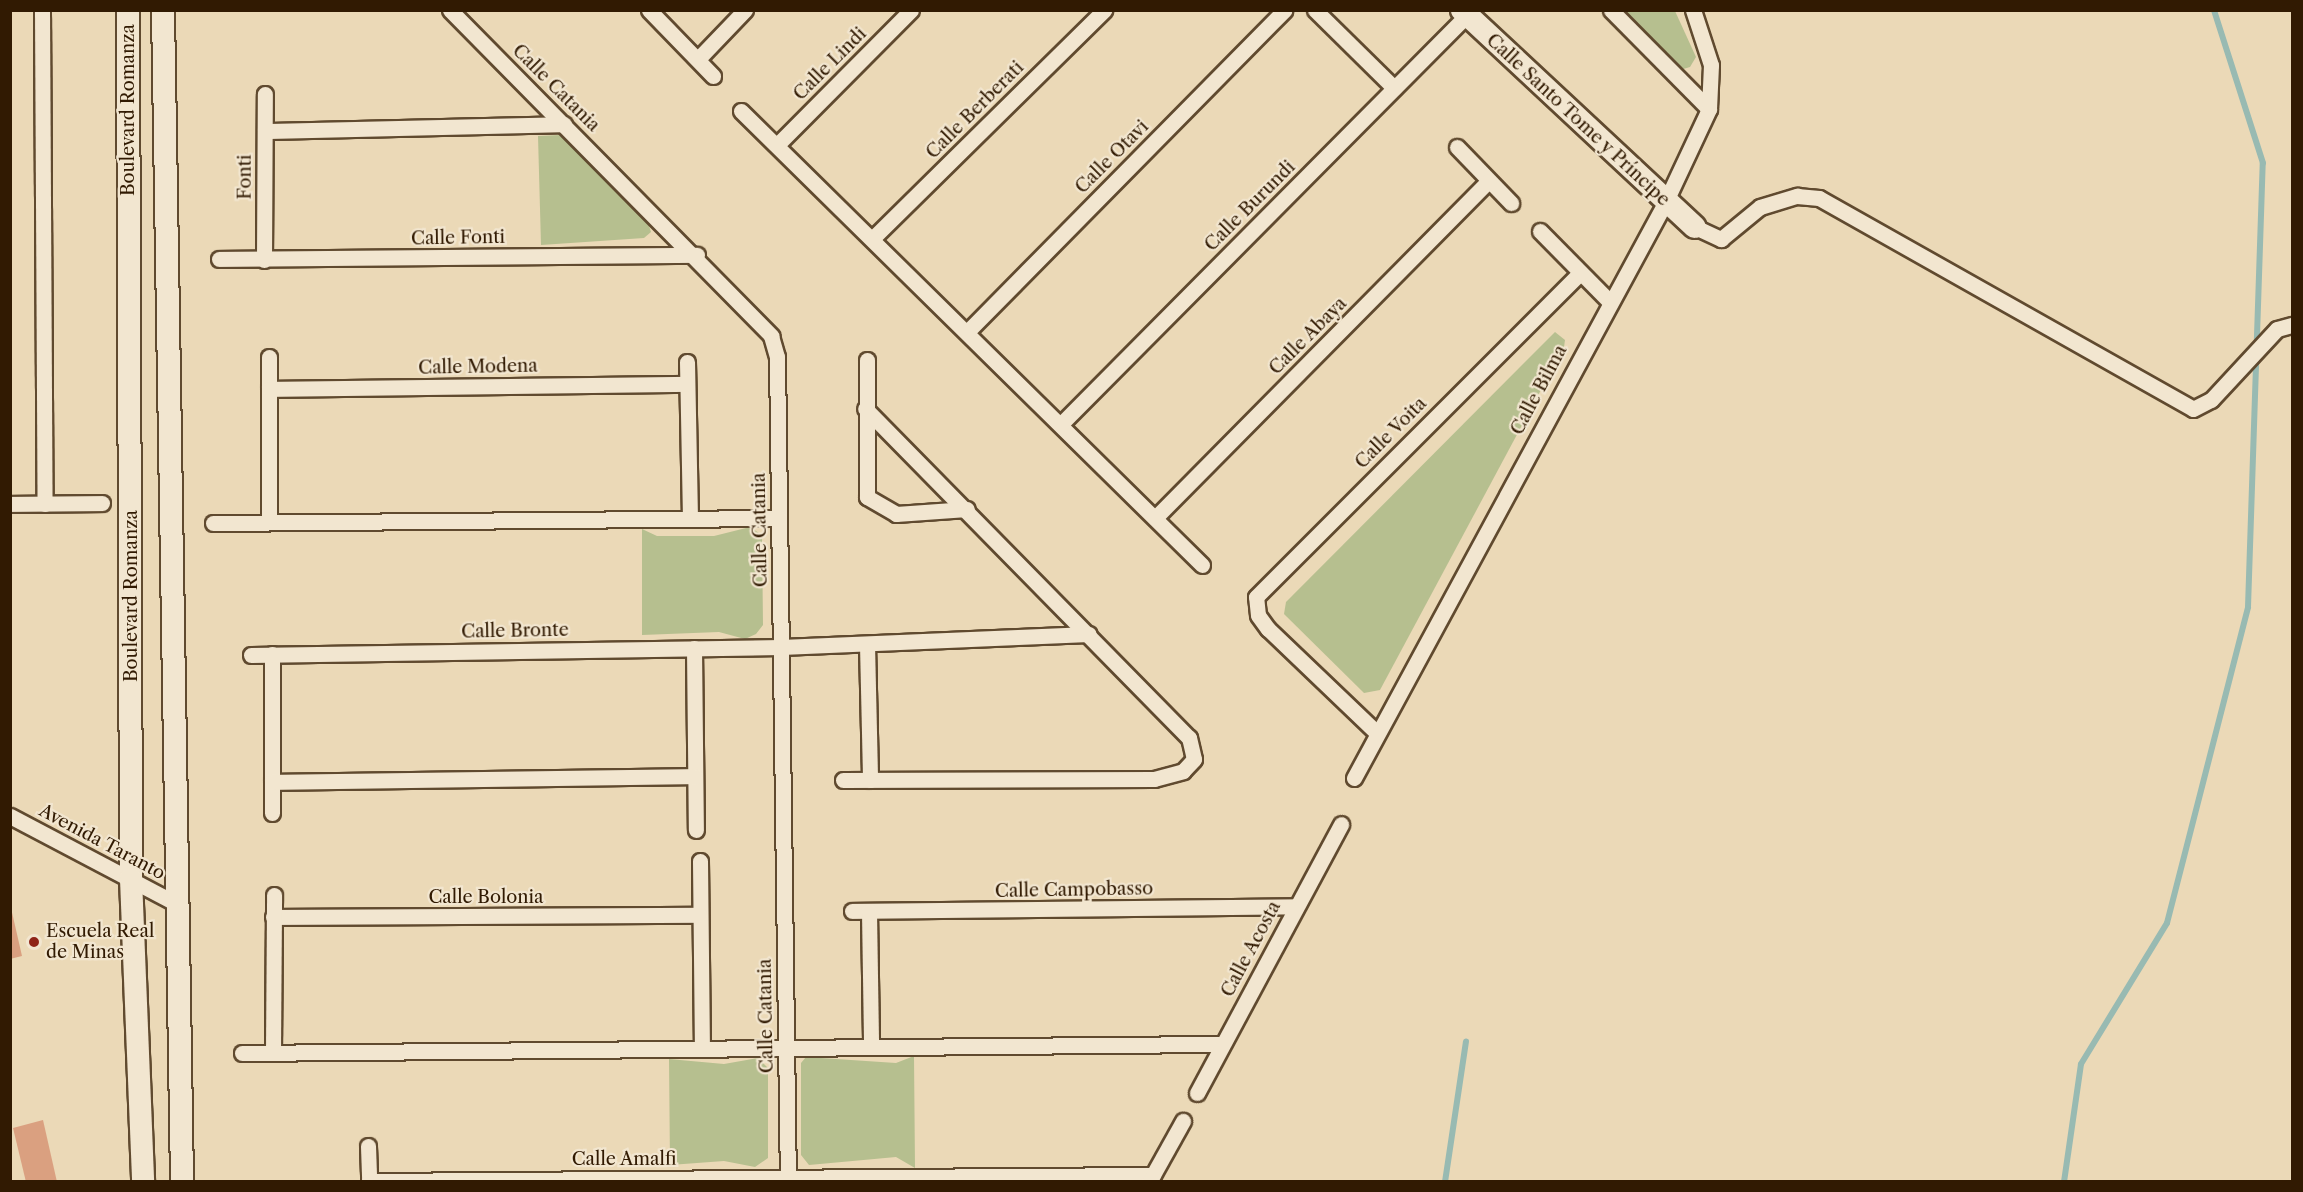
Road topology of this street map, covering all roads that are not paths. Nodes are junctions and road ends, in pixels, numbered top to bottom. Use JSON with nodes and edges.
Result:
{"nodes":[{"id":1,"x":42,"y":10,"type":"edge"},
{"id":2,"x":128,"y":10,"type":"edge"},
{"id":3,"x":163,"y":10,"type":"edge"},
{"id":4,"x":450,"y":10,"type":"edge"},
{"id":5,"x":649,"y":10,"type":"edge"},
{"id":6,"x":745,"y":10,"type":"edge"},
{"id":7,"x":911,"y":10,"type":"edge"},
{"id":8,"x":1104,"y":10,"type":"edge"},
{"id":9,"x":1284,"y":10,"type":"edge"},
{"id":10,"x":1316,"y":10,"type":"edge"},
{"id":11,"x":1611,"y":10,"type":"edge"},
{"id":12,"x":1693,"y":10,"type":"edge"},
{"id":13,"x":1464,"y":13,"type":"edge"},
{"id":14,"x":698,"y":58,"type":"junction"},
{"id":15,"x":713,"y":76,"type":"dead end"},
{"id":16,"x":1394,"y":88,"type":"junction"},
{"id":17,"x":265,"y":94,"type":"dead end"},
{"id":18,"x":1709,"y":109,"type":"junction"},
{"id":19,"x":741,"y":111,"type":"dead end"},
{"id":20,"x":564,"y":124,"type":"junction"},
{"id":21,"x":265,"y":131,"type":"junction"},
{"id":22,"x":777,"y":145,"type":"junction"},
{"id":23,"x":1456,"y":147,"type":"dead end"},
{"id":24,"x":1488,"y":181,"type":"junction"},
{"id":25,"x":1511,"y":203,"type":"dead end"},
{"id":26,"x":1665,"y":203,"type":"junction"},
{"id":27,"x":1695,"y":227,"type":"joint"},
{"id":28,"x":1540,"y":231,"type":"dead end"},
{"id":29,"x":873,"y":238,"type":"junction"},
{"id":30,"x":697,"y":255,"type":"junction"},
{"id":31,"x":219,"y":259,"type":"dead end"},
{"id":32,"x":264,"y":260,"type":"junction"},
{"id":33,"x":1580,"y":273,"type":"junction"},
{"id":34,"x":1609,"y":301,"type":"junction"},
{"id":35,"x":2292,"y":325,"type":"edge"},
{"id":36,"x":967,"y":332,"type":"junction"},
{"id":37,"x":269,"y":357,"type":"dead end"},
{"id":38,"x":867,"y":360,"type":"dead end"},
{"id":39,"x":687,"y":363,"type":"dead end"},
{"id":40,"x":687,"y":384,"type":"junction"},
{"id":41,"x":269,"y":389,"type":"junction"},
{"id":42,"x":865,"y":408,"type":"junction"},
{"id":43,"x":1061,"y":424,"type":"junction"},
{"id":44,"x":102,"y":503,"type":"dead end"},
{"id":45,"x":10,"y":504,"type":"edge"},
{"id":46,"x":45,"y":504,"type":"junction"},
{"id":47,"x":967,"y":510,"type":"junction"},
{"id":48,"x":690,"y":518,"type":"junction"},
{"id":49,"x":779,"y":518,"type":"junction"},
{"id":50,"x":1155,"y":518,"type":"junction"},
{"id":51,"x":269,"y":521,"type":"junction"},
{"id":52,"x":213,"y":523,"type":"dead end"},
{"id":53,"x":1202,"y":565,"type":"dead end"},
{"id":54,"x":1089,"y":634,"type":"junction"},
{"id":55,"x":867,"y":644,"type":"junction"},
{"id":56,"x":781,"y":647,"type":"junction"},
{"id":57,"x":694,"y":648,"type":"junction"},
{"id":58,"x":272,"y":654,"type":"junction"},
{"id":59,"x":251,"y":655,"type":"dead end"},
{"id":60,"x":1377,"y":733,"type":"junction"},
{"id":61,"x":695,"y":776,"type":"junction"},
{"id":62,"x":1354,"y":778,"type":"dead end"},
{"id":63,"x":843,"y":780,"type":"dead end"},
{"id":64,"x":870,"y":780,"type":"junction"},
{"id":65,"x":272,"y":782,"type":"junction"},
{"id":66,"x":272,"y":813,"type":"dead end"},
{"id":67,"x":10,"y":816,"type":"edge"},
{"id":68,"x":1341,"y":824,"type":"dead end"},
{"id":69,"x":696,"y":830,"type":"dead end"},
{"id":70,"x":700,"y":861,"type":"dead end"},
{"id":71,"x":131,"y":879,"type":"junction"},
{"id":72,"x":274,"y":896,"type":"dead end"},
{"id":73,"x":175,"y":903,"type":"junction"},
{"id":74,"x":1295,"y":906,"type":"junction"},
{"id":75,"x":852,"y":911,"type":"dead end"},
{"id":76,"x":869,"y":912,"type":"junction"},
{"id":77,"x":699,"y":915,"type":"junction"},
{"id":78,"x":273,"y":917,"type":"junction"},
{"id":79,"x":871,"y":1044,"type":"junction"},
{"id":80,"x":1221,"y":1044,"type":"junction"},
{"id":81,"x":702,"y":1045,"type":"junction"},
{"id":82,"x":786,"y":1046,"type":"junction"},
{"id":83,"x":273,"y":1051,"type":"junction"},
{"id":84,"x":242,"y":1053,"type":"dead end"},
{"id":85,"x":1197,"y":1093,"type":"dead end"},
{"id":86,"x":1183,"y":1121,"type":"dead end"},
{"id":87,"x":368,"y":1146,"type":"dead end"},
{"id":88,"x":1005,"y":1177,"type":"edge"},
{"id":89,"x":1151,"y":1178,"type":"edge"},
{"id":90,"x":788,"y":1179,"type":"edge"},
{"id":91,"x":880,"y":1179,"type":"edge"},
{"id":92,"x":699,"y":1180,"type":"edge"},
{"id":93,"x":369,"y":1181,"type":"edge"},
{"id":94,"x":143,"y":1182,"type":"edge"},
{"id":95,"x":182,"y":1182,"type":"edge"}],
"edges":[{"from":1,"to":46,"type":"street"},
{"from":2,"to":71,"type":"main road","name":"Boulevard Romanza"},
{"from":3,"to":73,"type":"main road","name":"Boulevard Romanza"},
{"from":4,"to":20,"type":"street","name":"Calle Catania"},
{"from":5,"to":14,"type":"street"},
{"from":6,"to":14,"type":"street"},
{"from":7,"to":22,"type":"street","name":"Calle Lindi"},
{"from":8,"to":29,"type":"street","name":"Calle Berberati"},
{"from":9,"to":36,"type":"street","name":"Calle Otavi"},
{"from":10,"to":16,"type":"street"},
{"from":11,"to":18,"type":"street"},
{"from":12,"to":18,"type":"street","name":"Calle Bilma"},
{"from":13,"to":16,"type":"street","name":"Calle Burundi"},
{"from":13,"to":26,"type":"main road","name":"Calle Santo Tome y Príncipe"},
{"from":14,"to":15,"type":"street"},
{"from":16,"to":43,"type":"street","name":"Calle Burundi"},
{"from":17,"to":21,"type":"street","name":"Fonti"},
{"from":18,"to":26,"type":"street","name":"Calle Bilma"},
{"from":19,"to":22,"type":"street"},
{"from":20,"to":21,"type":"street"},
{"from":20,"to":30,"type":"street","name":"Calle Catania"},
{"from":21,"to":32,"type":"street","name":"Fonti"},
{"from":22,"to":29,"type":"street"},
{"from":23,"to":24,"type":"street"},
{"from":24,"to":25,"type":"street"},
{"from":24,"to":50,"type":"street","name":"Calle Abaya"},
{"from":26,"to":27,"type":"main road","name":"Calle Santo Tome y Príncipe"},
{"from":26,"to":34,"type":"street","name":"Calle Bilma"},
{"from":27,"to":35,"type":"street"},
{"from":28,"to":33,"type":"street"},
{"from":29,"to":36,"type":"street"},
{"from":30,"to":32,"type":"street","name":"Calle Fonti"},
{"from":30,"to":49,"type":"street","name":"Calle Catania"},
{"from":31,"to":32,"type":"street","name":"Calle Fonti"},
{"from":33,"to":34,"type":"street"},
{"from":33,"to":60,"type":"street","name":"Calle Voita"},
{"from":34,"to":60,"type":"street","name":"Calle Bilma"},
{"from":36,"to":43,"type":"street"},
{"from":37,"to":41,"type":"street"},
{"from":38,"to":42,"type":"street"},
{"from":39,"to":40,"type":"street"},
{"from":40,"to":41,"type":"street","name":"Calle Modena"},
{"from":40,"to":48,"type":"street"},
{"from":41,"to":51,"type":"street"},
{"from":42,"to":47,"type":"street"},
{"from":42,"to":47,"type":"street"},
{"from":43,"to":50,"type":"street"},
{"from":44,"to":46,"type":"street"},
{"from":45,"to":46,"type":"street"},
{"from":47,"to":54,"type":"street"},
{"from":48,"to":49,"type":"street"},
{"from":48,"to":51,"type":"street"},
{"from":49,"to":56,"type":"street","name":"Calle Catania"},
{"from":50,"to":53,"type":"street"},
{"from":51,"to":52,"type":"street"},
{"from":54,"to":55,"type":"street","name":"Calle Bronte"},
{"from":54,"to":64,"type":"street"},
{"from":55,"to":56,"type":"street","name":"Calle Bronte"},
{"from":55,"to":64,"type":"street"},
{"from":56,"to":57,"type":"street","name":"Calle Bronte"},
{"from":56,"to":82,"type":"street","name":"Calle Catania"},
{"from":57,"to":58,"type":"street","name":"Calle Bronte"},
{"from":57,"to":61,"type":"street"},
{"from":58,"to":59,"type":"street","name":"Calle Bronte"},
{"from":58,"to":65,"type":"street"},
{"from":60,"to":62,"type":"street","name":"Calle Bilma"},
{"from":61,"to":65,"type":"street"},
{"from":61,"to":69,"type":"street"},
{"from":63,"to":64,"type":"street"},
{"from":65,"to":66,"type":"street"},
{"from":67,"to":71,"type":"street","name":"Avenida Taranto"},
{"from":68,"to":74,"type":"street","name":"Calle Acosta"},
{"from":70,"to":77,"type":"street"},
{"from":71,"to":73,"type":"street","name":"Avenida Taranto"},
{"from":71,"to":94,"type":"main road","name":"Boulevard Romanza"},
{"from":72,"to":78,"type":"street"},
{"from":73,"to":95,"type":"main road","name":"Boulevard Romanza"},
{"from":74,"to":76,"type":"street","name":"Calle Campobasso"},
{"from":74,"to":80,"type":"street","name":"Calle Acosta"},
{"from":75,"to":76,"type":"street","name":"Calle Campobasso"},
{"from":76,"to":79,"type":"street"},
{"from":77,"to":78,"type":"street","name":"Calle Bolonia"},
{"from":77,"to":81,"type":"street"},
{"from":78,"to":83,"type":"street"},
{"from":79,"to":80,"type":"street"},
{"from":79,"to":82,"type":"street"},
{"from":80,"to":85,"type":"street","name":"Calle Acosta"},
{"from":81,"to":82,"type":"street"},
{"from":81,"to":83,"type":"street"},
{"from":82,"to":90,"type":"street","name":"Calle Catania"},
{"from":83,"to":84,"type":"street"},
{"from":86,"to":89,"type":"street"},
{"from":87,"to":93,"type":"street"},
{"from":88,"to":89,"type":"street","name":"Calle Amalfi"},
{"from":88,"to":91,"type":"street","name":"Calle Amalfi"},
{"from":90,"to":91,"type":"street","name":"Calle Amalfi"},
{"from":90,"to":92,"type":"street","name":"Calle Amalfi"},
{"from":92,"to":93,"type":"street","name":"Calle Amalfi"}]}
